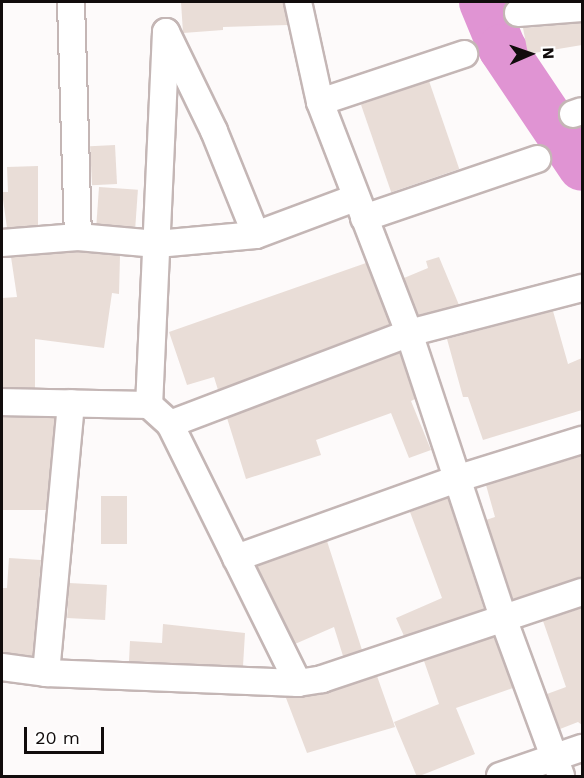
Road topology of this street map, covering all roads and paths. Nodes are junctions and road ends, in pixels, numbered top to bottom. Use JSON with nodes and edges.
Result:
{"nodes":[{"id":1,"x":71,"y":2,"type":"edge"},
{"id":2,"x":298,"y":2,"type":"edge"},
{"id":3,"x":582,"y":8,"type":"edge"},
{"id":4,"x":518,"y":13,"type":"dead end"},
{"id":5,"x":464,"y":54,"type":"dead end"},
{"id":6,"x":320,"y":102,"type":"junction"},
{"id":7,"x":537,"y":159,"type":"dead end"},
{"id":8,"x":359,"y":208,"type":"junction"},
{"id":9,"x":256,"y":235,"type":"junction"},
{"id":10,"x":78,"y":237,"type":"junction"},
{"id":11,"x":2,"y":243,"type":"edge"},
{"id":12,"x":157,"y":244,"type":"junction"},
{"id":13,"x":582,"y":288,"type":"edge"},
{"id":14,"x":409,"y":333,"type":"junction"},
{"id":15,"x":2,"y":402,"type":"edge"},
{"id":16,"x":71,"y":403,"type":"junction"},
{"id":17,"x":149,"y":405,"type":"junction"},
{"id":18,"x":170,"y":424,"type":"junction"},
{"id":19,"x":582,"y":440,"type":"edge"},
{"id":20,"x":459,"y":478,"type":"junction"},
{"id":21,"x":236,"y":558,"type":"junction"},
{"id":22,"x":582,"y":592,"type":"edge"},
{"id":23,"x":503,"y":618,"type":"junction"},
{"id":24,"x":2,"y":667,"type":"edge"},
{"id":25,"x":46,"y":673,"type":"junction"},
{"id":26,"x":298,"y":683,"type":"junction"},
{"id":27,"x":582,"y":748,"type":"edge"},
{"id":28,"x":558,"y":767,"type":"edge"},
{"id":29,"x":500,"y":777,"type":"edge"}],
"edges":[{"from":1,"to":10,"type":"street"},
{"from":2,"to":6,"type":"street"},
{"from":3,"to":4,"type":"street"},
{"from":5,"to":6,"type":"street"},
{"from":6,"to":8,"type":"street"},
{"from":7,"to":8,"type":"street"},
{"from":8,"to":9,"type":"street"},
{"from":8,"to":14,"type":"street"},
{"from":9,"to":12,"type":"street"},
{"from":9,"to":12,"type":"street"},
{"from":10,"to":11,"type":"street"},
{"from":10,"to":12,"type":"street"},
{"from":12,"to":17,"type":"street"},
{"from":13,"to":14,"type":"street"},
{"from":14,"to":18,"type":"street"},
{"from":14,"to":20,"type":"street"},
{"from":15,"to":16,"type":"street"},
{"from":16,"to":17,"type":"street"},
{"from":16,"to":25,"type":"street"},
{"from":17,"to":18,"type":"street"},
{"from":18,"to":21,"type":"street"},
{"from":19,"to":20,"type":"street"},
{"from":20,"to":21,"type":"street"},
{"from":20,"to":23,"type":"street"},
{"from":21,"to":26,"type":"street"},
{"from":22,"to":23,"type":"street"},
{"from":23,"to":26,"type":"street"},
{"from":23,"to":28,"type":"street"},
{"from":24,"to":25,"type":"street"},
{"from":25,"to":26,"type":"street"},
{"from":27,"to":28,"type":"street"},
{"from":28,"to":29,"type":"street"}]}
